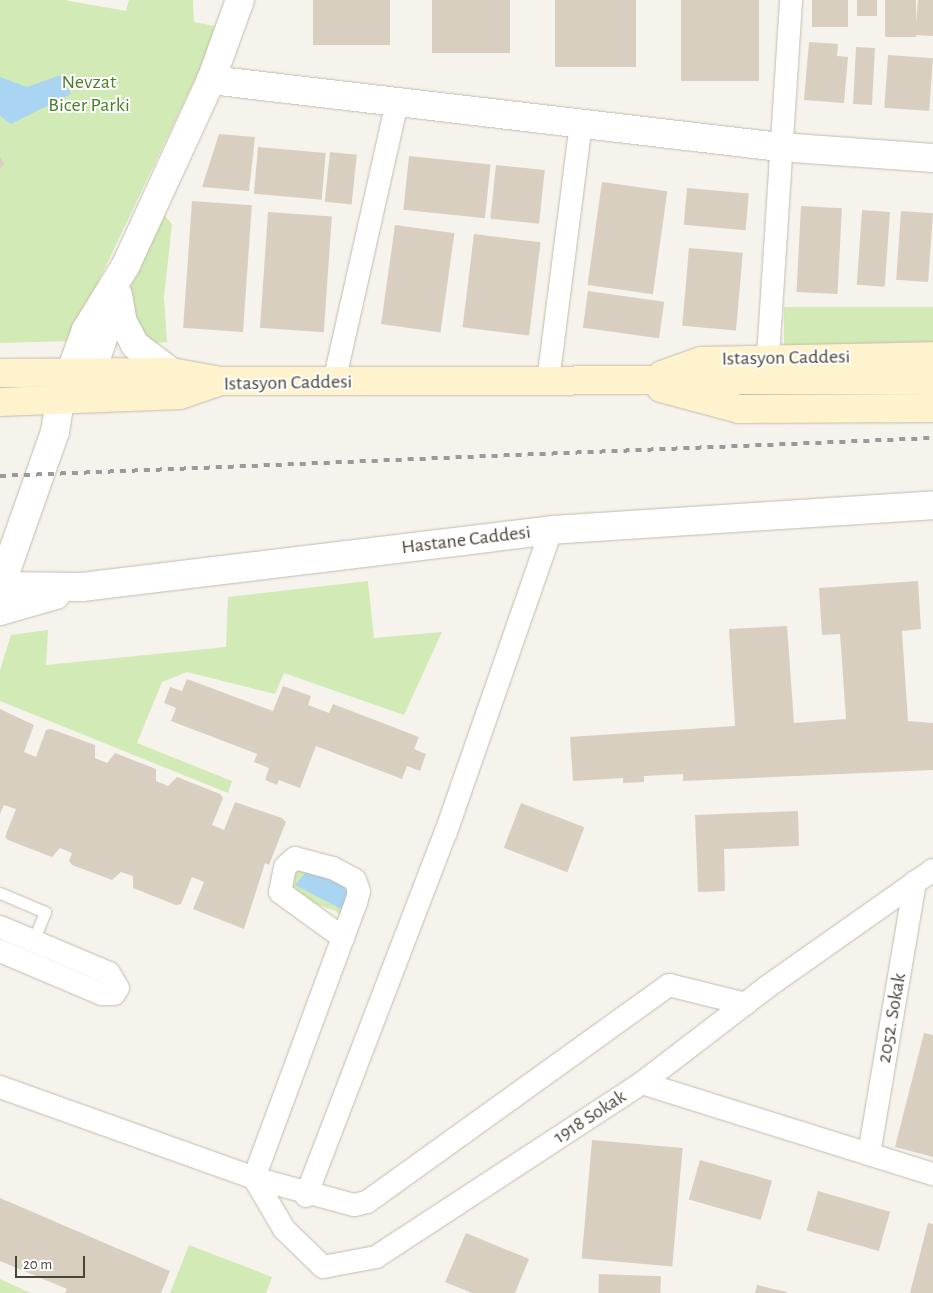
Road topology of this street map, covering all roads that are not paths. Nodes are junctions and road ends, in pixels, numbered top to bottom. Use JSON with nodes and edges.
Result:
{"nodes":[{"id":1,"x":240,"y":0,"type":"edge"},
{"id":2,"x":791,"y":0,"type":"edge"},
{"id":3,"x":211,"y":80,"type":"junction"},
{"id":4,"x":397,"y":102,"type":"junction"},
{"id":5,"x":581,"y":124,"type":"junction"},
{"id":6,"x":780,"y":147,"type":"junction"},
{"id":7,"x":933,"y":158,"type":"edge"},
{"id":8,"x":126,"y":265,"type":"junction"},
{"id":9,"x":117,"y":298,"type":"junction"},
{"id":10,"x":933,"y":356,"type":"edge"},
{"id":11,"x":768,"y":357,"type":"junction"},
{"id":12,"x":82,"y":371,"type":"junction"},
{"id":13,"x":171,"y":372,"type":"junction"},
{"id":14,"x":0,"y":373,"type":"edge"},
{"id":15,"x":933,"y":380,"type":"edge"},
{"id":16,"x":221,"y":381,"type":"junction"},
{"id":17,"x":548,"y":381,"type":"junction"},
{"id":18,"x":334,"y":382,"type":"junction"},
{"id":19,"x":643,"y":382,"type":"junction"},
{"id":20,"x":71,"y":400,"type":"junction"},
{"id":21,"x":0,"y":402,"type":"edge"},
{"id":22,"x":933,"y":408,"type":"edge"},
{"id":23,"x":933,"y":505,"type":"edge"},
{"id":24,"x":551,"y":530,"type":"junction"},
{"id":25,"x":18,"y":537,"type":"junction"},
{"id":26,"x":0,"y":556,"type":"edge"},
{"id":27,"x":82,"y":587,"type":"junction"},
{"id":28,"x":0,"y":593,"type":"edge"},
{"id":29,"x":933,"y":870,"type":"edge"},
{"id":30,"x":915,"y":882,"type":"junction"},
{"id":31,"x":0,"y":893,"type":"edge"},
{"id":32,"x":0,"y":927,"type":"edge"},
{"id":33,"x":343,"y":938,"type":"dead end"},
{"id":34,"x":33,"y":941,"type":"junction"},
{"id":35,"x":0,"y":951,"type":"edge"},
{"id":36,"x":746,"y":1004,"type":"junction"},
{"id":37,"x":642,"y":1083,"type":"junction"},
{"id":38,"x":0,"y":1087,"type":"edge"},
{"id":39,"x":869,"y":1154,"type":"junction"},
{"id":40,"x":933,"y":1174,"type":"edge"},
{"id":41,"x":254,"y":1178,"type":"junction"},
{"id":42,"x":306,"y":1196,"type":"junction"}],
"edges":[{"from":1,"to":3,"type":"street"},
{"from":2,"to":6,"type":"street"},
{"from":3,"to":4,"type":"street"},
{"from":3,"to":8,"type":"street"},
{"from":4,"to":5,"type":"street"},
{"from":4,"to":18,"type":"street"},
{"from":5,"to":6,"type":"street"},
{"from":5,"to":17,"type":"street"},
{"from":6,"to":7,"type":"street"},
{"from":6,"to":11,"type":"street"},
{"from":8,"to":9,"type":"street"},
{"from":8,"to":12,"type":"street"},
{"from":9,"to":12,"type":"street"},
{"from":9,"to":13,"type":"street"},
{"from":10,"to":11,"type":"main road","name":"Istasyon Caddesi"},
{"from":11,"to":19,"type":"main road","name":"Istasyon Caddesi"},
{"from":12,"to":13,"type":"main road"},
{"from":12,"to":14,"type":"main road"},
{"from":12,"to":20,"type":"street"},
{"from":13,"to":16,"type":"main road"},
{"from":15,"to":19,"type":"main road","name":"Istasyon Caddesi"},
{"from":16,"to":18,"type":"main road","name":"Istasyon Caddesi"},
{"from":16,"to":20,"type":"main road","name":"Istasyon Caddesi"},
{"from":17,"to":18,"type":"main road","name":"Istasyon Caddesi"},
{"from":17,"to":19,"type":"main road","name":"Istasyon Caddesi"},
{"from":19,"to":22,"type":"main road"},
{"from":20,"to":21,"type":"main road","name":"Istasyon Caddesi"},
{"from":20,"to":25,"type":"street"},
{"from":23,"to":24,"type":"street","name":"Hastane Caddesi"},
{"from":24,"to":27,"type":"street","name":"Hastane Caddesi"},
{"from":24,"to":42,"type":"street"},
{"from":25,"to":26,"type":"street"},
{"from":25,"to":27,"type":"street"},
{"from":25,"to":28,"type":"street"},
{"from":27,"to":28,"type":"street","name":"Hastane Caddesi"},
{"from":29,"to":30,"type":"street","name":"1918 Sokak"},
{"from":30,"to":36,"type":"street","name":"1918 Sokak"},
{"from":30,"to":39,"type":"street","name":"2052. Sokak"},
{"from":31,"to":34,"type":"lane"},
{"from":32,"to":34,"type":"street"},
{"from":33,"to":41,"type":"street"},
{"from":34,"to":35,"type":"street"},
{"from":36,"to":37,"type":"street","name":"1918 Sokak"},
{"from":36,"to":42,"type":"street"},
{"from":37,"to":39,"type":"street"},
{"from":37,"to":41,"type":"street","name":"1918 Sokak"},
{"from":38,"to":41,"type":"street"},
{"from":39,"to":40,"type":"street"},
{"from":41,"to":42,"type":"street"}]}
